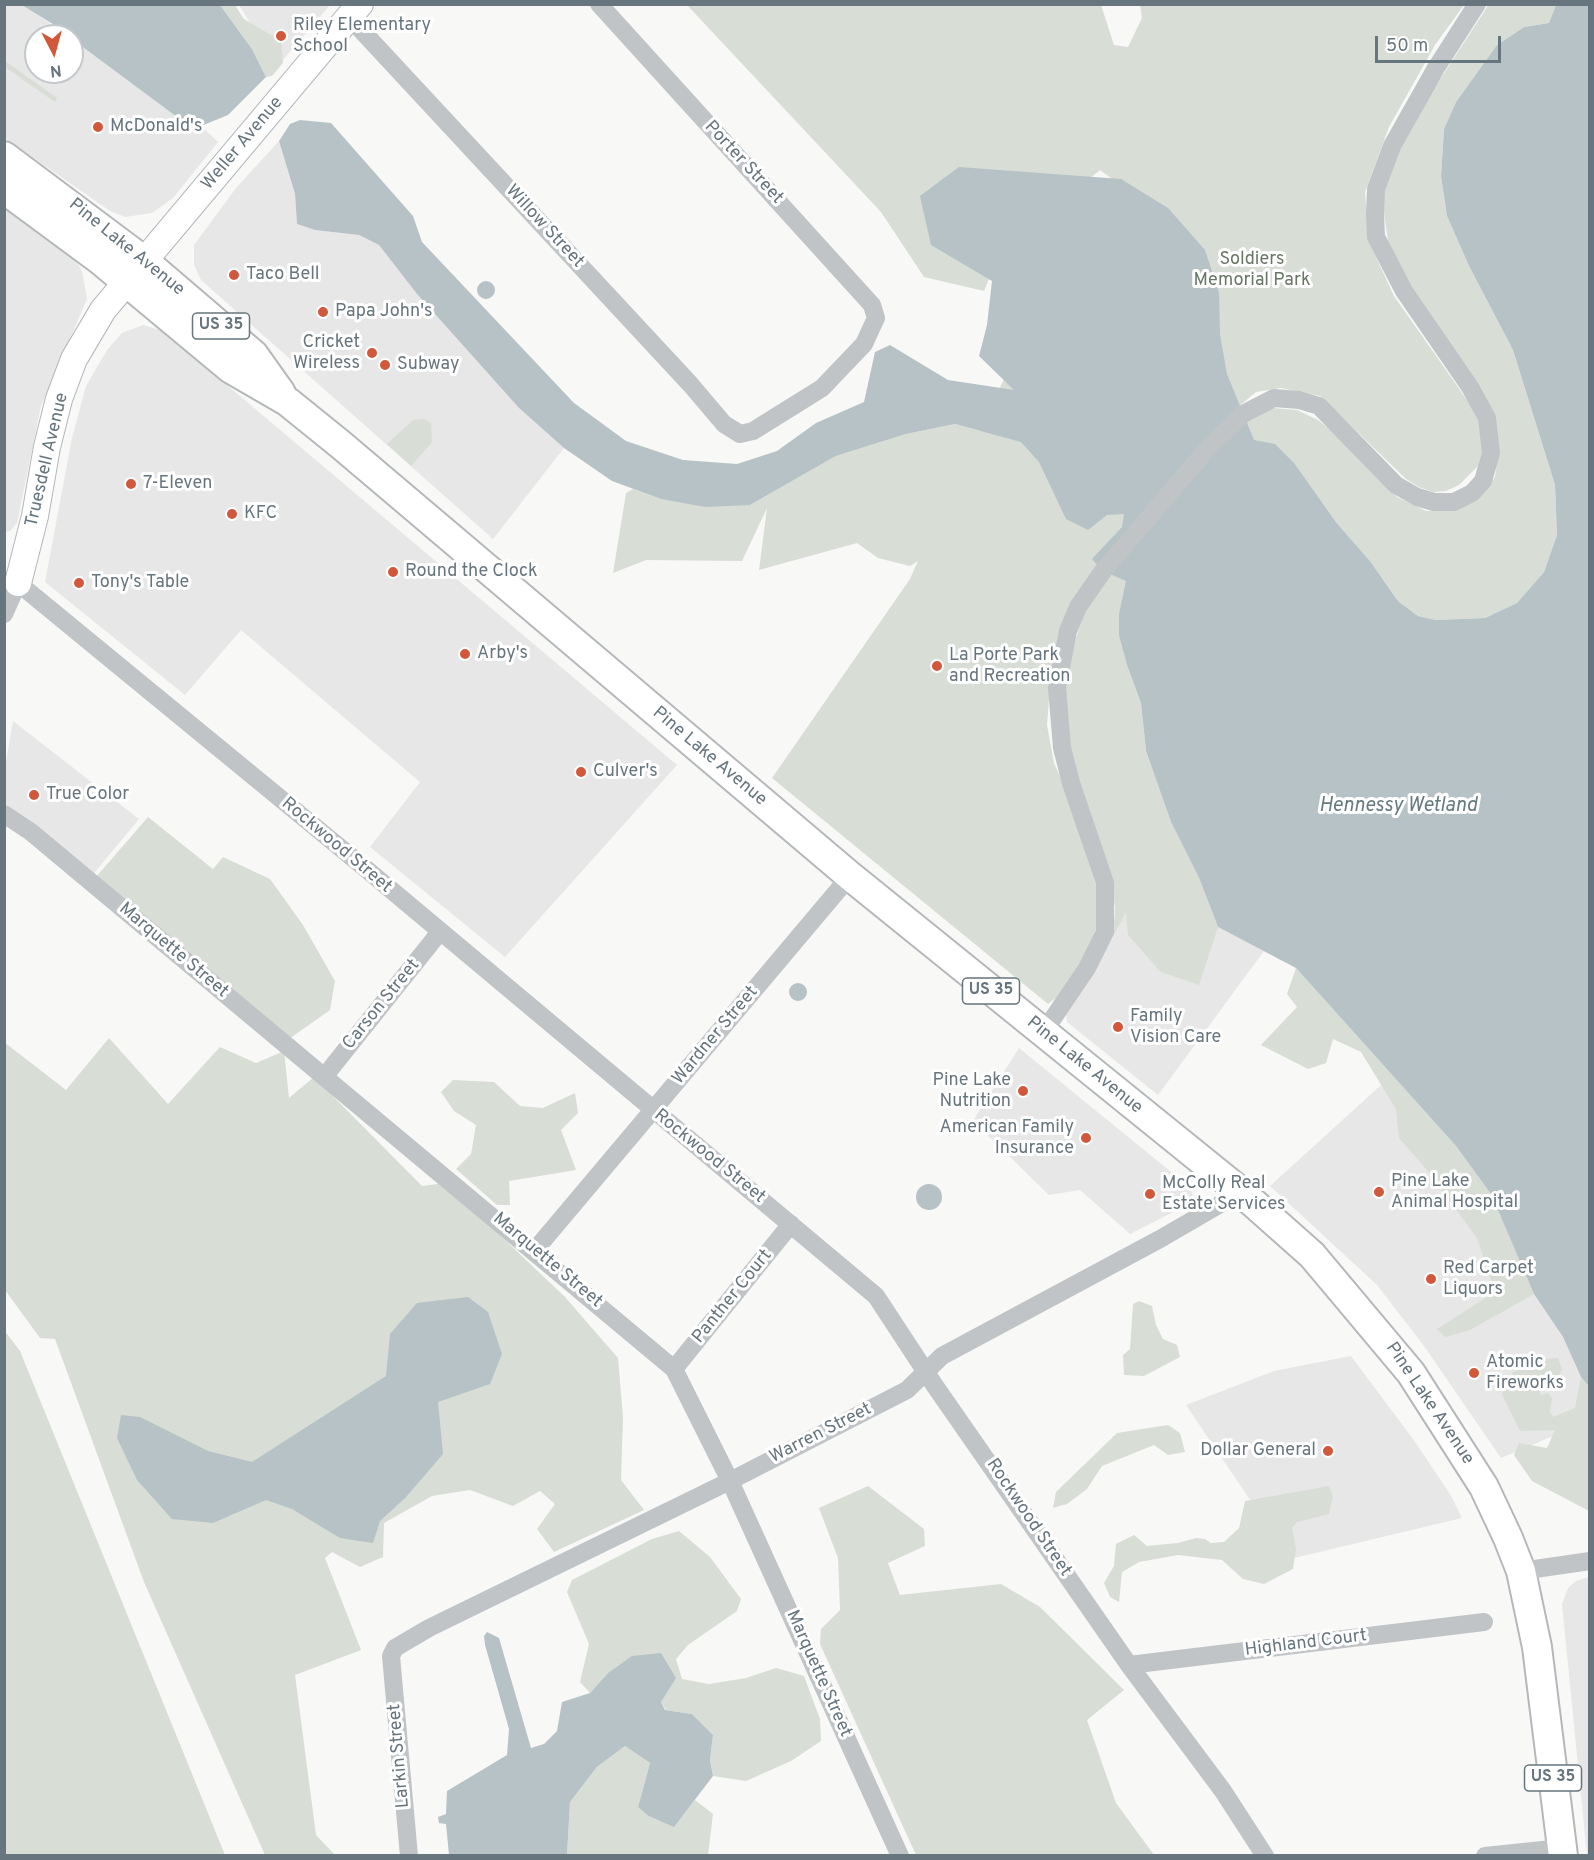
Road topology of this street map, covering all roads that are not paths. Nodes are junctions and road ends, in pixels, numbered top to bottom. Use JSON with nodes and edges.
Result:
{"nodes":[{"id":1,"x":599,"y":4,"type":"edge"},
{"id":2,"x":1477,"y":4,"type":"edge"},
{"id":3,"x":355,"y":11,"type":"edge"},
{"id":4,"x":4,"y":156,"type":"edge"},
{"id":5,"x":4,"y":189,"type":"edge"},
{"id":6,"x":143,"y":260,"type":"junction"},
{"id":7,"x":125,"y":282,"type":"junction"},
{"id":8,"x":288,"y":402,"type":"junction"},
{"id":9,"x":740,"y":434,"type":"joint"},
{"id":10,"x":11,"y":576,"type":"edge"},
{"id":11,"x":4,"y":614,"type":"edge"},
{"id":12,"x":4,"y":814,"type":"edge"},
{"id":13,"x":850,"y":876,"type":"junction"},
{"id":14,"x":440,"y":933,"type":"junction"},
{"id":15,"x":1043,"y":1033,"type":"junction"},
{"id":16,"x":324,"y":1077,"type":"junction"},
{"id":17,"x":654,"y":1111,"type":"junction"},
{"id":18,"x":1241,"y":1192,"type":"junction"},
{"id":19,"x":791,"y":1224,"type":"junction"},
{"id":20,"x":535,"y":1250,"type":"junction"},
{"id":21,"x":674,"y":1369,"type":"junction"},
{"id":22,"x":927,"y":1372,"type":"junction"},
{"id":23,"x":730,"y":1481,"type":"junction"},
{"id":24,"x":1590,"y":1560,"type":"edge"},
{"id":25,"x":1521,"y":1571,"type":"junction"},
{"id":26,"x":1484,"y":1622,"type":"dead end"},
{"id":27,"x":391,"y":1656,"type":"joint"},
{"id":28,"x":1129,"y":1665,"type":"junction"},
{"id":29,"x":1562,"y":1852,"type":"edge"},
{"id":30,"x":409,"y":1856,"type":"edge"},
{"id":31,"x":900,"y":1856,"type":"edge"},
{"id":32,"x":1265,"y":1856,"type":"edge"},
{"id":33,"x":1485,"y":1856,"type":"edge"}],
"edges":[{"from":1,"to":9,"type":"street","name":"Porter Street"},
{"from":2,"to":15,"type":"street"},
{"from":3,"to":6,"type":"street","name":"Weller Avenue"},
{"from":3,"to":9,"type":"street","name":"Willow Street"},
{"from":4,"to":6,"type":"main road","name":"Pine Lake Avenue","number":"US 35"},
{"from":5,"to":7,"type":"main road","name":"Pine Lake Avenue","number":"US 35"},
{"from":6,"to":7,"type":"street","name":"Weller Avenue"},
{"from":6,"to":8,"type":"main road","name":"Pine Lake Avenue","number":"US 35"},
{"from":7,"to":8,"type":"main road","name":"Pine Lake Avenue","number":"US 35"},
{"from":7,"to":10,"type":"street","name":"Truesdell Avenue"},
{"from":8,"to":13,"type":"main road","name":"Pine Lake Avenue","number":"US 35"},
{"from":10,"to":11,"type":"street","name":"Truesdell Avenue"},
{"from":10,"to":14,"type":"street","name":"Rockwood Street"},
{"from":12,"to":16,"type":"street","name":"Marquette Street"},
{"from":13,"to":15,"type":"main road","name":"Pine Lake Avenue","number":"US 35"},
{"from":13,"to":17,"type":"street","name":"Wardner Street"},
{"from":14,"to":16,"type":"street","name":"Carson Street"},
{"from":14,"to":17,"type":"street","name":"Rockwood Street"},
{"from":15,"to":18,"type":"main road","name":"Pine Lake Avenue","number":"US 35"},
{"from":16,"to":20,"type":"street","name":"Marquette Street"},
{"from":17,"to":19,"type":"street","name":"Rockwood Street"},
{"from":17,"to":20,"type":"street","name":"Wardner Street"},
{"from":18,"to":22,"type":"street","name":"Warren Street"},
{"from":18,"to":25,"type":"main road","name":"Pine Lake Avenue","number":"US 35"},
{"from":19,"to":21,"type":"street","name":"Panther Court"},
{"from":19,"to":22,"type":"street","name":"Rockwood Street"},
{"from":20,"to":21,"type":"street","name":"Marquette Street"},
{"from":21,"to":23,"type":"street","name":"Marquette Street"},
{"from":22,"to":23,"type":"street","name":"Warren Street"},
{"from":22,"to":28,"type":"street","name":"Rockwood Street"},
{"from":23,"to":27,"type":"street","name":"Warren Street"},
{"from":23,"to":31,"type":"street","name":"Marquette Street"},
{"from":24,"to":25,"type":"street"},
{"from":25,"to":29,"type":"main road","name":"Pine Lake Avenue","number":"US 35"},
{"from":26,"to":28,"type":"street","name":"Highland Court"},
{"from":27,"to":30,"type":"street","name":"Larkin Street"},
{"from":28,"to":32,"type":"street","name":"Rockwood Street"},
{"from":29,"to":33,"type":"street"}]}
